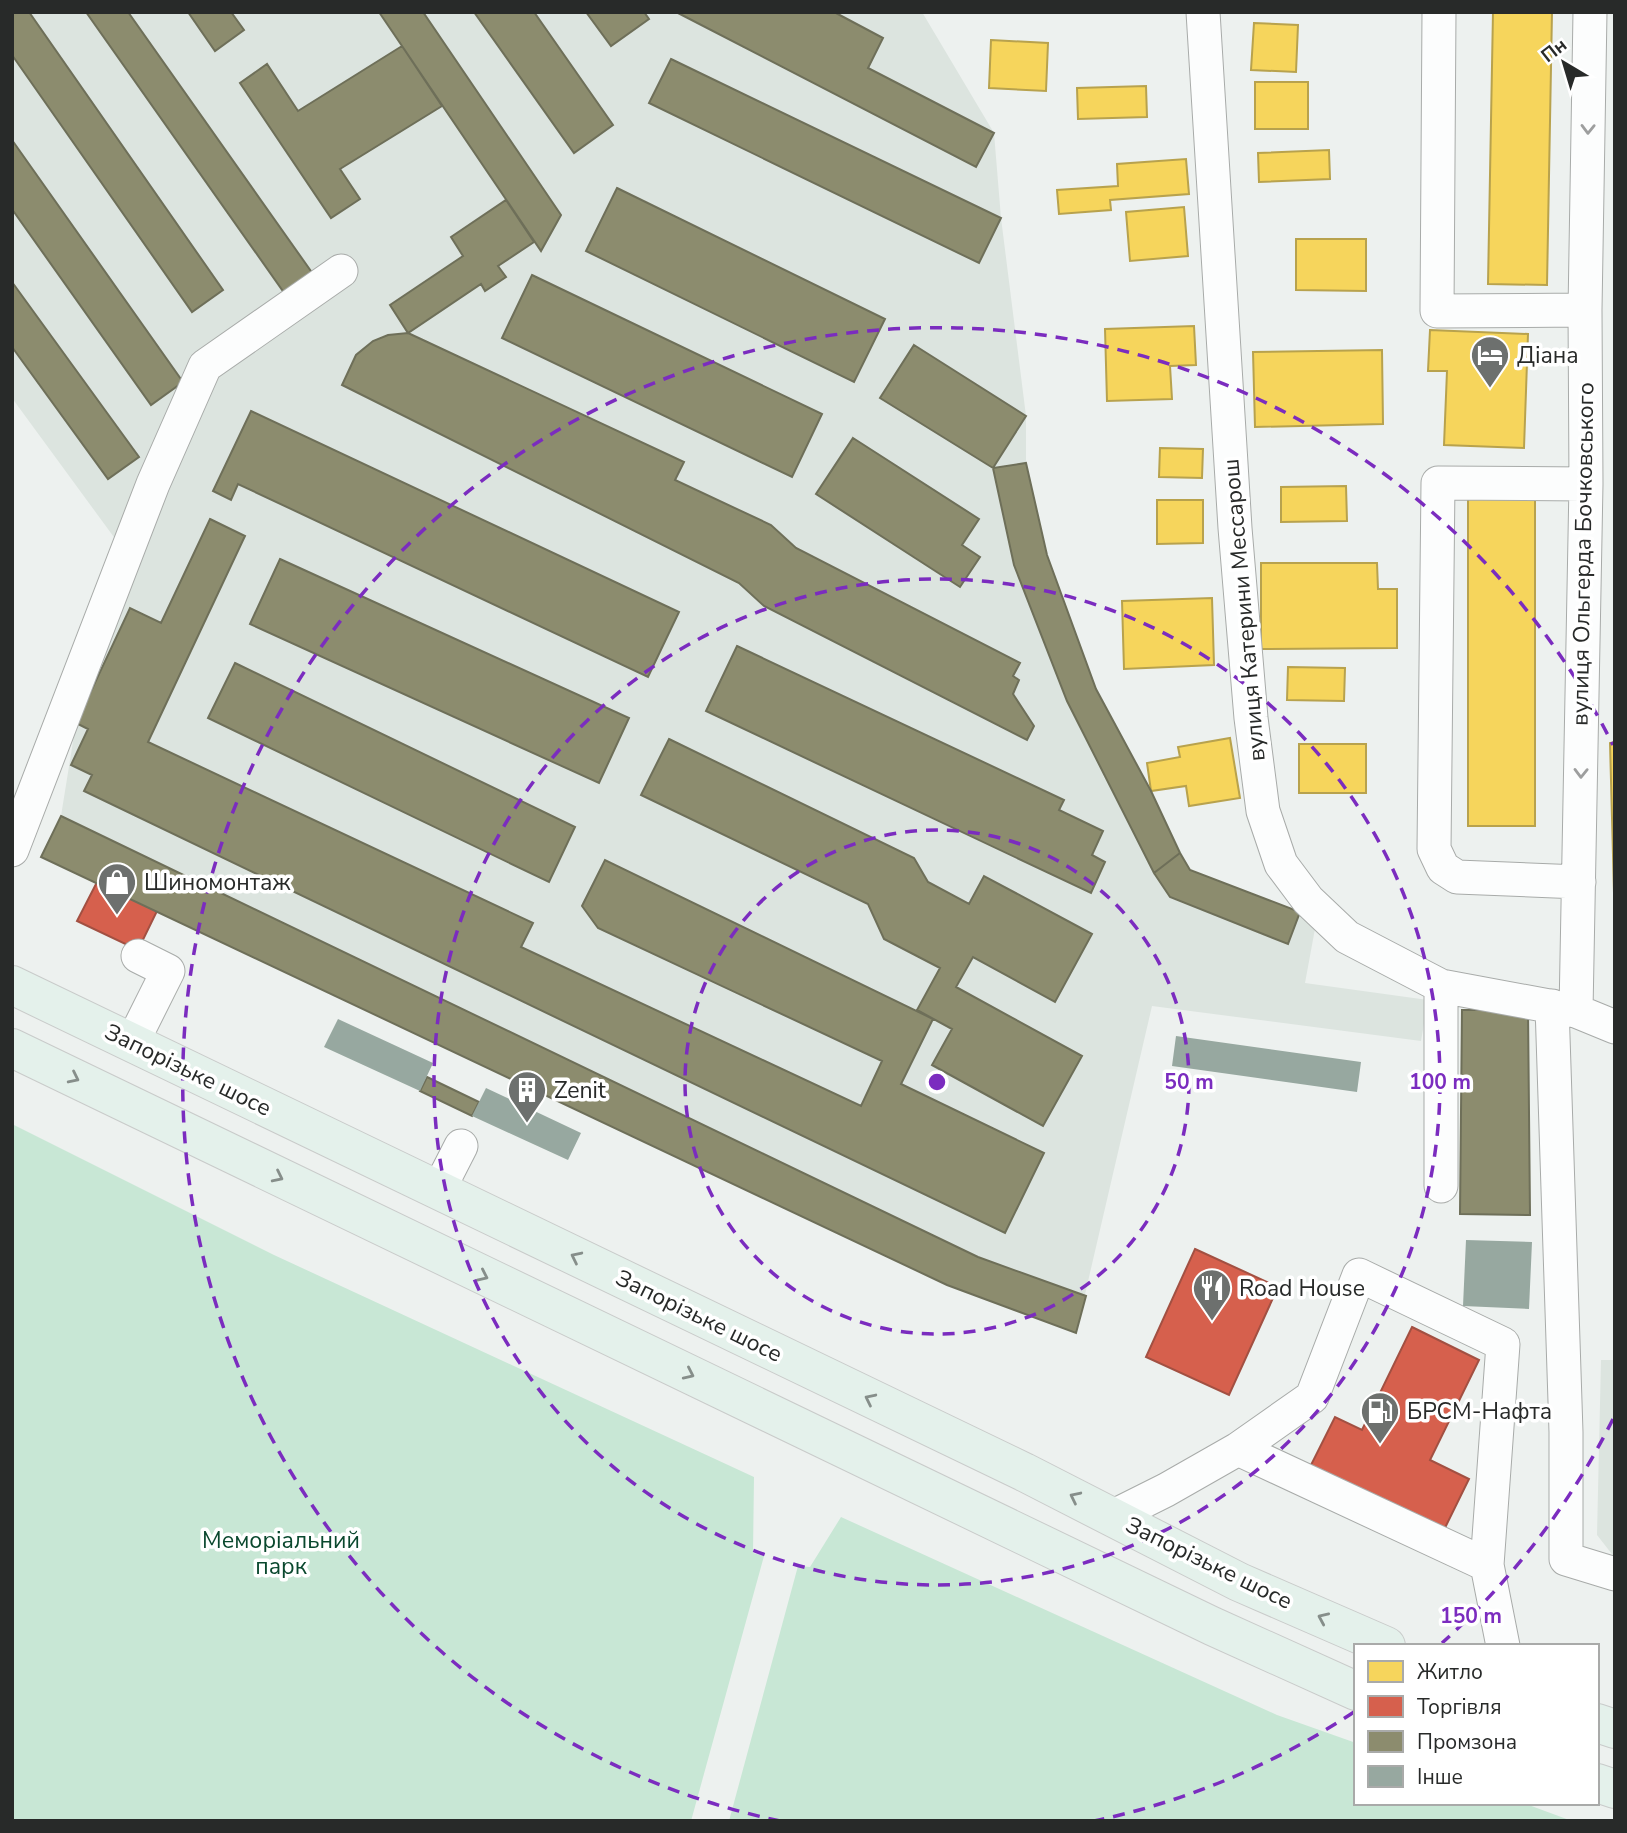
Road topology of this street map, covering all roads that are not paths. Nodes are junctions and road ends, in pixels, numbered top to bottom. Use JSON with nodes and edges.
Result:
{"nodes":[{"id":1,"x":1203,"y":12,"type":"edge"},
{"id":2,"x":1439,"y":12,"type":"edge"},
{"id":3,"x":1590,"y":12,"type":"edge"},
{"id":4,"x":341,"y":271,"type":"dead end"},
{"id":5,"x":1585,"y":310,"type":"junction"},
{"id":6,"x":1586,"y":484,"type":"junction"},
{"id":7,"x":12,"y":850,"type":"edge"},
{"id":8,"x":1579,"y":882,"type":"junction"},
{"id":9,"x":138,"y":956,"type":"dead end"},
{"id":10,"x":12,"y":985,"type":"edge"},
{"id":11,"x":1441,"y":986,"type":"junction"},
{"id":12,"x":1564,"y":1008,"type":"junction"},
{"id":13,"x":1615,"y":1027,"type":"edge"},
{"id":14,"x":132,"y":1043,"type":"junction"},
{"id":15,"x":12,"y":1048,"type":"edge"},
{"id":16,"x":461,"y":1146,"type":"dead end"},
{"id":17,"x":1441,"y":1186,"type":"dead end"},
{"id":18,"x":438,"y":1191,"type":"junction"},
{"id":19,"x":1238,"y":1449,"type":"junction"},
{"id":20,"x":1114,"y":1517,"type":"junction"},
{"id":21,"x":1488,"y":1565,"type":"junction"},
{"id":22,"x":1615,"y":1574,"type":"edge"},
{"id":23,"x":1381,"y":1644,"type":"edge"},
{"id":24,"x":1503,"y":1644,"type":"edge"},
{"id":25,"x":1354,"y":1690,"type":"edge"}],
"edges":[{"from":1,"to":11,"type":"street","name":"вулиця Катерини Мессарош"},
{"from":2,"to":5,"type":"street"},
{"from":3,"to":5,"type":"street","name":"вулиця Ольгерда Бочковського","one_way":true},
{"from":4,"to":7,"type":"street"},
{"from":5,"to":6,"type":"street","name":"вулиця Ольгерда Бочковського"},
{"from":6,"to":8,"type":"street","name":"вулиця Ольгерда Бочковського","one_way":true},
{"from":6,"to":8,"type":"street"},
{"from":8,"to":12,"type":"street","name":"вулиця Ольгерда Бочковського"},
{"from":9,"to":14,"type":"street"},
{"from":10,"to":14,"type":"main road","name":"Запорізьке шосе"},
{"from":11,"to":12,"type":"street","name":"вулиця Катерини Мессарош"},
{"from":11,"to":17,"type":"street"},
{"from":12,"to":13,"type":"street"},
{"from":12,"to":22,"type":"street","name":"вулиця Ольгерда Бочковського"},
{"from":14,"to":18,"type":"main road","name":"Запорізьке шосе"},
{"from":15,"to":25,"type":"main road","one_way":true},
{"from":16,"to":18,"type":"street"},
{"from":20,"to":18,"type":"main road","name":"Запорізьке шосе","one_way":true},
{"from":19,"to":20,"type":"street"},
{"from":19,"to":21,"type":"street"},
{"from":19,"to":21,"type":"street"},
{"from":23,"to":20,"type":"main road","name":"Запорізьке шосе","one_way":true},
{"from":21,"to":24,"type":"street"}]}
